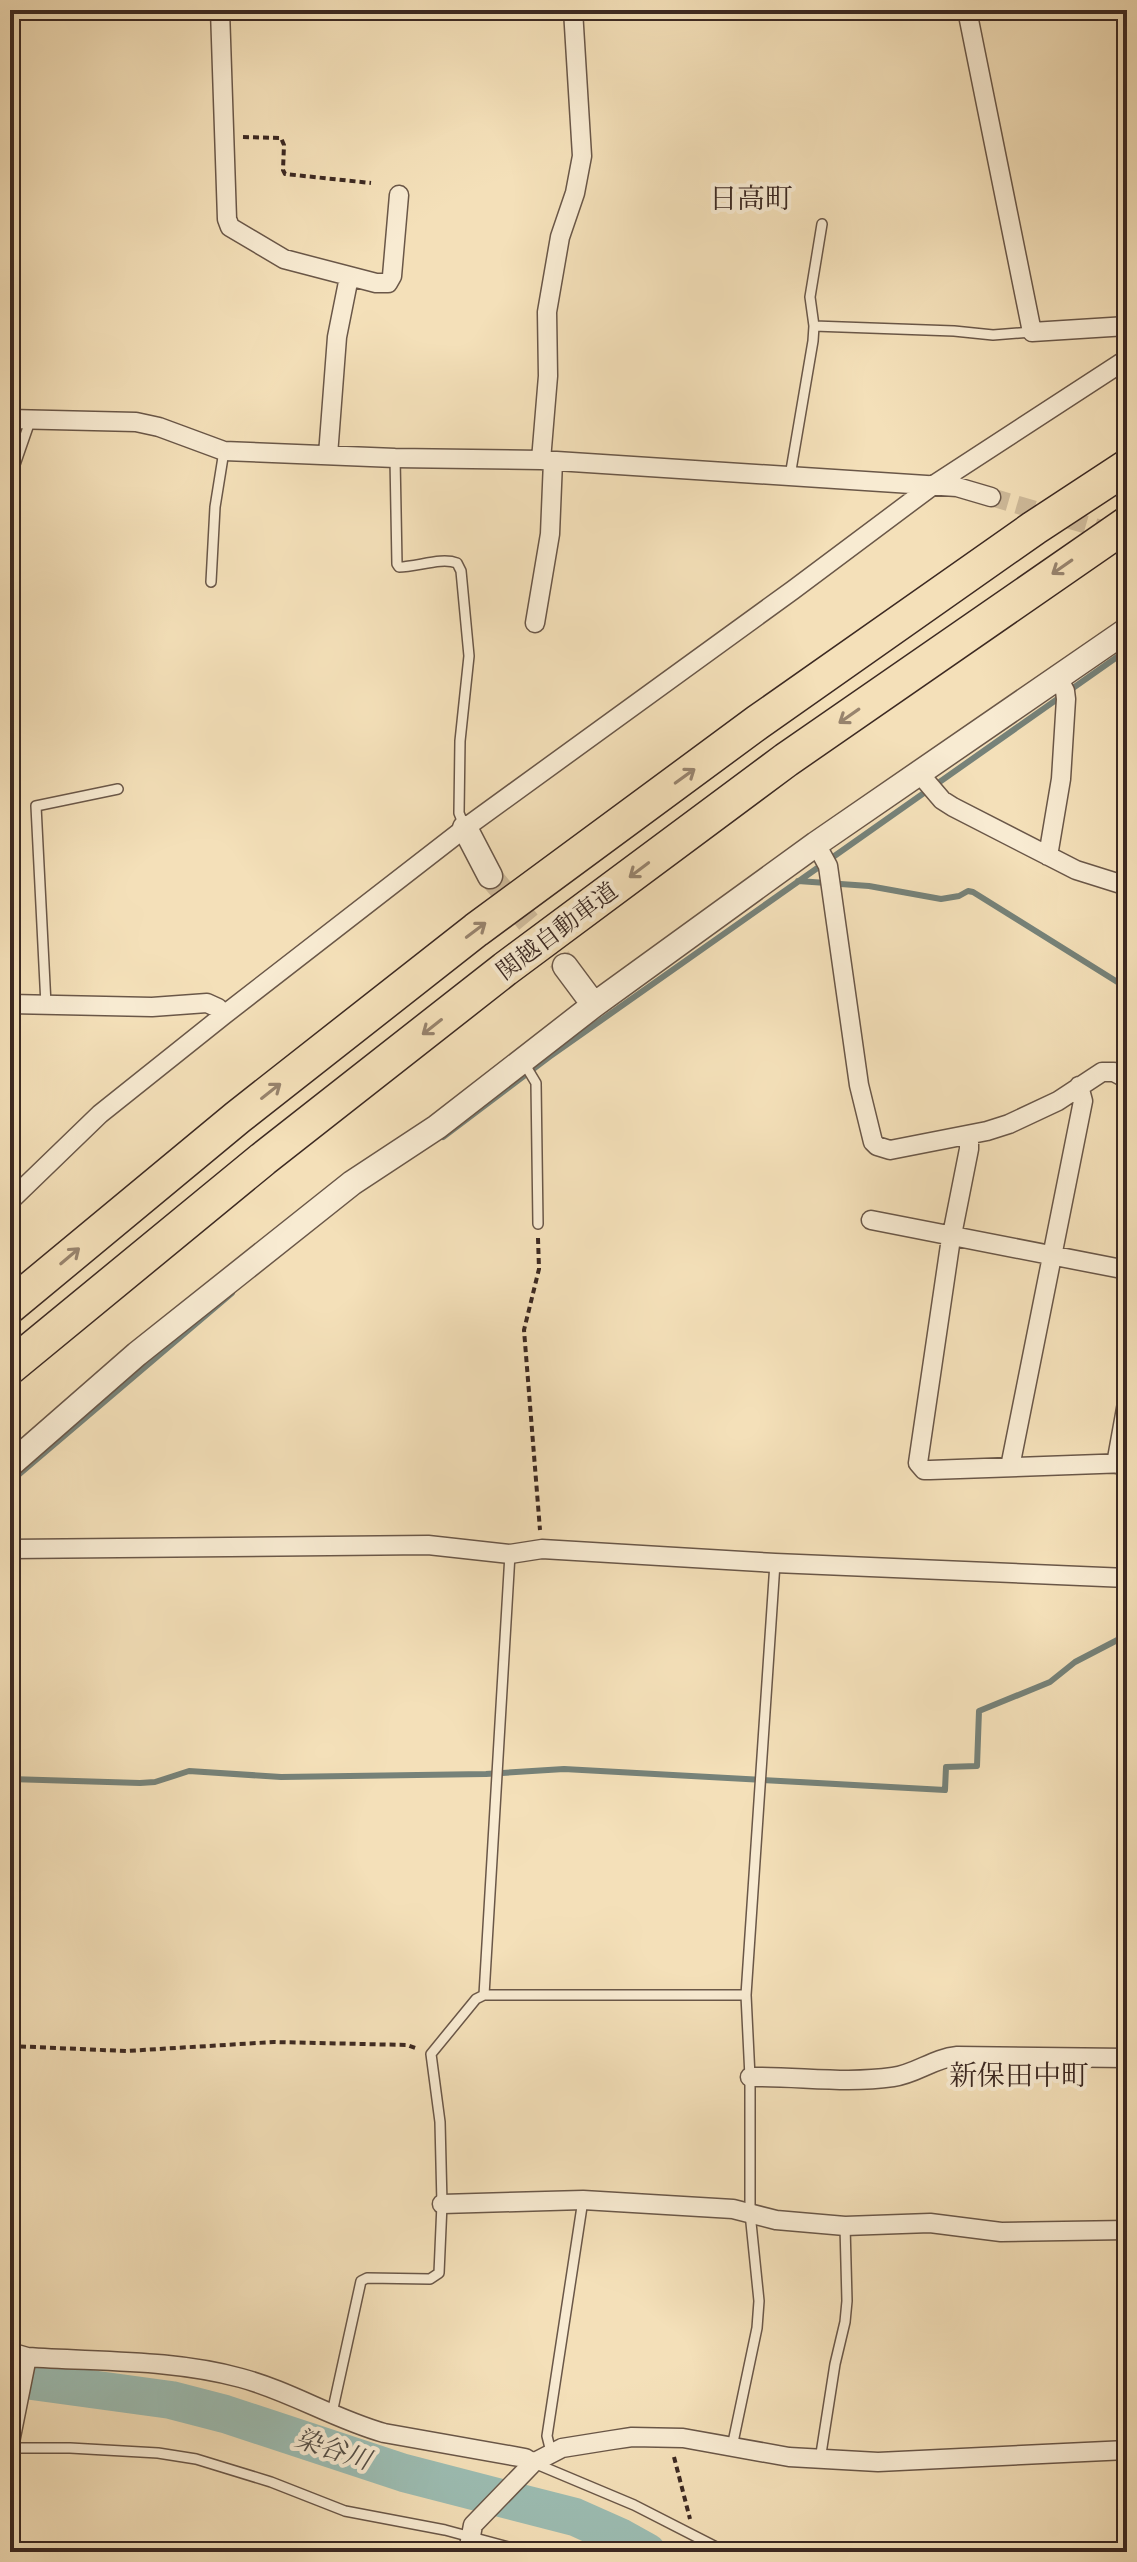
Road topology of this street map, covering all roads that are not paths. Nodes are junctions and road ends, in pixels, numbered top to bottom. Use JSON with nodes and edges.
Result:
{"nodes":[{"id":1,"x":220,"y":10,"type":"edge"},
{"id":2,"x":573,"y":10,"type":"edge"},
{"id":3,"x":967,"y":10,"type":"edge"},
{"id":4,"x":399,"y":195,"type":"dead end"},
{"id":5,"x":822,"y":224,"type":"dead end"},
{"id":6,"x":349,"y":277,"type":"junction"},
{"id":7,"x":814,"y":326,"type":"junction"},
{"id":8,"x":1127,"y":326,"type":"edge"},
{"id":9,"x":1032,"y":332,"type":"junction"},
{"id":10,"x":1127,"y":359,"type":"edge"},
{"id":11,"x":19,"y":419,"type":"edge"},
{"id":12,"x":224,"y":451,"type":"junction"},
{"id":13,"x":328,"y":455,"type":"junction"},
{"id":14,"x":395,"y":458,"type":"junction"},
{"id":15,"x":547,"y":460,"type":"junction"},
{"id":16,"x":1127,"y":467,"type":"edge"},
{"id":17,"x":790,"y":476,"type":"junction"},
{"id":18,"x":10,"y":479,"type":"edge"},
{"id":19,"x":932,"y":486,"type":"junction"},
{"id":20,"x":991,"y":497,"type":"tunnel mouth"},
{"id":21,"x":1127,"y":524,"type":"edge"},
{"id":22,"x":211,"y":582,"type":"dead end"},
{"id":23,"x":535,"y":623,"type":"dead end"},
{"id":24,"x":1127,"y":630,"type":"edge"},
{"id":25,"x":1058,"y":678,"type":"junction"},
{"id":26,"x":919,"y":773,"type":"junction"},
{"id":27,"x":118,"y":789,"type":"dead end"},
{"id":28,"x":465,"y":828,"type":"junction"},
{"id":29,"x":816,"y":844,"type":"junction"},
{"id":30,"x":1048,"y":856,"type":"junction"},
{"id":31,"x":490,"y":876,"type":"tunnel mouth"},
{"id":32,"x":1127,"y":886,"type":"edge"},
{"id":33,"x":565,"y":966,"type":"tunnel mouth"},
{"id":34,"x":10,"y":1004,"type":"edge"},
{"id":35,"x":46,"y":1005,"type":"junction"},
{"id":36,"x":594,"y":1005,"type":"junction"},
{"id":37,"x":224,"y":1015,"type":"junction"},
{"id":38,"x":523,"y":1062,"type":"junction"},
{"id":39,"x":1127,"y":1079,"type":"edge"},
{"id":40,"x":1079,"y":1086,"type":"junction"},
{"id":41,"x":969,"y":1135,"type":"junction"},
{"id":42,"x":10,"y":1201,"type":"edge"},
{"id":43,"x":871,"y":1220,"type":"dead end"},
{"id":44,"x":538,"y":1224,"type":"road end"},
{"id":45,"x":952,"y":1235,"type":"junction"},
{"id":46,"x":1051,"y":1254,"type":"junction"},
{"id":47,"x":1127,"y":1270,"type":"edge"},
{"id":48,"x":10,"y":1306,"type":"edge"},
{"id":49,"x":10,"y":1367,"type":"edge"},
{"id":50,"x":1127,"y":1403,"type":"edge"},
{"id":51,"x":1121,"y":1464,"type":"edge"},
{"id":52,"x":10,"y":1465,"type":"edge"},
{"id":53,"x":1010,"y":1467,"type":"junction"},
{"id":54,"x":10,"y":1549,"type":"edge"},
{"id":55,"x":510,"y":1554,"type":"junction"},
{"id":56,"x":775,"y":1563,"type":"junction"},
{"id":57,"x":1127,"y":1578,"type":"edge"},
{"id":58,"x":484,"y":1995,"type":"junction"},
{"id":59,"x":746,"y":1995,"type":"junction"},
{"id":60,"x":1127,"y":2058,"type":"edge"},
{"id":61,"x":750,"y":2077,"type":"junction"},
{"id":62,"x":583,"y":2200,"type":"junction"},
{"id":63,"x":442,"y":2204,"type":"junction"},
{"id":64,"x":750,"y":2213,"type":"junction"},
{"id":65,"x":845,"y":2226,"type":"junction"},
{"id":66,"x":1127,"y":2230,"type":"edge"},
{"id":67,"x":21,"y":2358,"type":"edge"},
{"id":68,"x":332,"y":2413,"type":"junction"},
{"id":69,"x":1127,"y":2426,"type":"edge"},
{"id":70,"x":10,"y":2441,"type":"edge"},
{"id":71,"x":732,"y":2447,"type":"junction"},
{"id":72,"x":10,"y":2448,"type":"edge"},
{"id":73,"x":1127,"y":2450,"type":"edge"},
{"id":74,"x":551,"y":2452,"type":"junction"},
{"id":75,"x":820,"y":2460,"type":"junction"},
{"id":76,"x":533,"y":2463,"type":"junction"},
{"id":77,"x":469,"y":2545,"type":"edge"},
{"id":78,"x":527,"y":2552,"type":"edge"},
{"id":79,"x":726,"y":2552,"type":"edge"}],
"edges":[{"from":1,"to":6,"type":"street"},
{"from":2,"to":15,"type":"street"},
{"from":3,"to":9,"type":"street"},
{"from":4,"to":6,"type":"street"},
{"from":5,"to":7,"type":"lane"},
{"from":6,"to":13,"type":"street"},
{"from":7,"to":9,"type":"lane"},
{"from":7,"to":17,"type":"lane"},
{"from":8,"to":9,"type":"street"},
{"from":10,"to":19,"type":"street"},
{"from":11,"to":12,"type":"street"},
{"from":11,"to":18,"type":"lane"},
{"from":12,"to":13,"type":"street"},
{"from":12,"to":22,"type":"lane"},
{"from":13,"to":14,"type":"street"},
{"from":14,"to":15,"type":"street"},
{"from":14,"to":28,"type":"lane"},
{"from":15,"to":17,"type":"street"},
{"from":15,"to":23,"type":"street"},
{"from":48,"to":16,"type":"highway","name":"関越自動車道","one_way":true},
{"from":17,"to":19,"type":"street"},
{"from":19,"to":20,"type":"street"},
{"from":19,"to":28,"type":"street"},
{"from":21,"to":49,"type":"highway","name":"関越自動車道","one_way":true},
{"from":24,"to":25,"type":"street"},
{"from":25,"to":26,"type":"street"},
{"from":25,"to":30,"type":"street"},
{"from":26,"to":29,"type":"street"},
{"from":26,"to":30,"type":"street"},
{"from":27,"to":35,"type":"lane"},
{"from":28,"to":31,"type":"street"},
{"from":28,"to":37,"type":"street"},
{"from":29,"to":36,"type":"street"},
{"from":29,"to":41,"type":"street"},
{"from":30,"to":32,"type":"street"},
{"from":33,"to":36,"type":"street"},
{"from":34,"to":35,"type":"street"},
{"from":35,"to":37,"type":"street"},
{"from":36,"to":38,"type":"street"},
{"from":37,"to":42,"type":"street"},
{"from":38,"to":44,"type":"lane"},
{"from":38,"to":52,"type":"street"},
{"from":39,"to":40,"type":"street"},
{"from":40,"to":41,"type":"street"},
{"from":40,"to":46,"type":"street"},
{"from":41,"to":45,"type":"street"},
{"from":43,"to":45,"type":"street"},
{"from":45,"to":46,"type":"street"},
{"from":45,"to":53,"type":"street"},
{"from":46,"to":47,"type":"street"},
{"from":46,"to":53,"type":"street"},
{"from":50,"to":51,"type":"street"},
{"from":51,"to":53,"type":"street"},
{"from":54,"to":55,"type":"street"},
{"from":55,"to":56,"type":"street"},
{"from":55,"to":58,"type":"lane"},
{"from":56,"to":57,"type":"street"},
{"from":56,"to":59,"type":"lane"},
{"from":58,"to":59,"type":"lane"},
{"from":58,"to":63,"type":"lane"},
{"from":59,"to":61,"type":"lane"},
{"from":60,"to":61,"type":"street"},
{"from":61,"to":64,"type":"lane"},
{"from":62,"to":63,"type":"street"},
{"from":62,"to":64,"type":"street"},
{"from":62,"to":74,"type":"lane"},
{"from":63,"to":68,"type":"lane"},
{"from":64,"to":65,"type":"street"},
{"from":64,"to":71,"type":"lane"},
{"from":65,"to":66,"type":"street"},
{"from":65,"to":75,"type":"lane"},
{"from":67,"to":68,"type":"street"},
{"from":67,"to":70,"type":"street"},
{"from":68,"to":76,"type":"street"},
{"from":69,"to":73,"type":"street"},
{"from":71,"to":74,"type":"street"},
{"from":71,"to":75,"type":"street"},
{"from":72,"to":77,"type":"lane"},
{"from":73,"to":75,"type":"street"},
{"from":74,"to":76,"type":"street"},
{"from":76,"to":77,"type":"street"},
{"from":76,"to":79,"type":"lane"},
{"from":77,"to":78,"type":"lane"}]}
